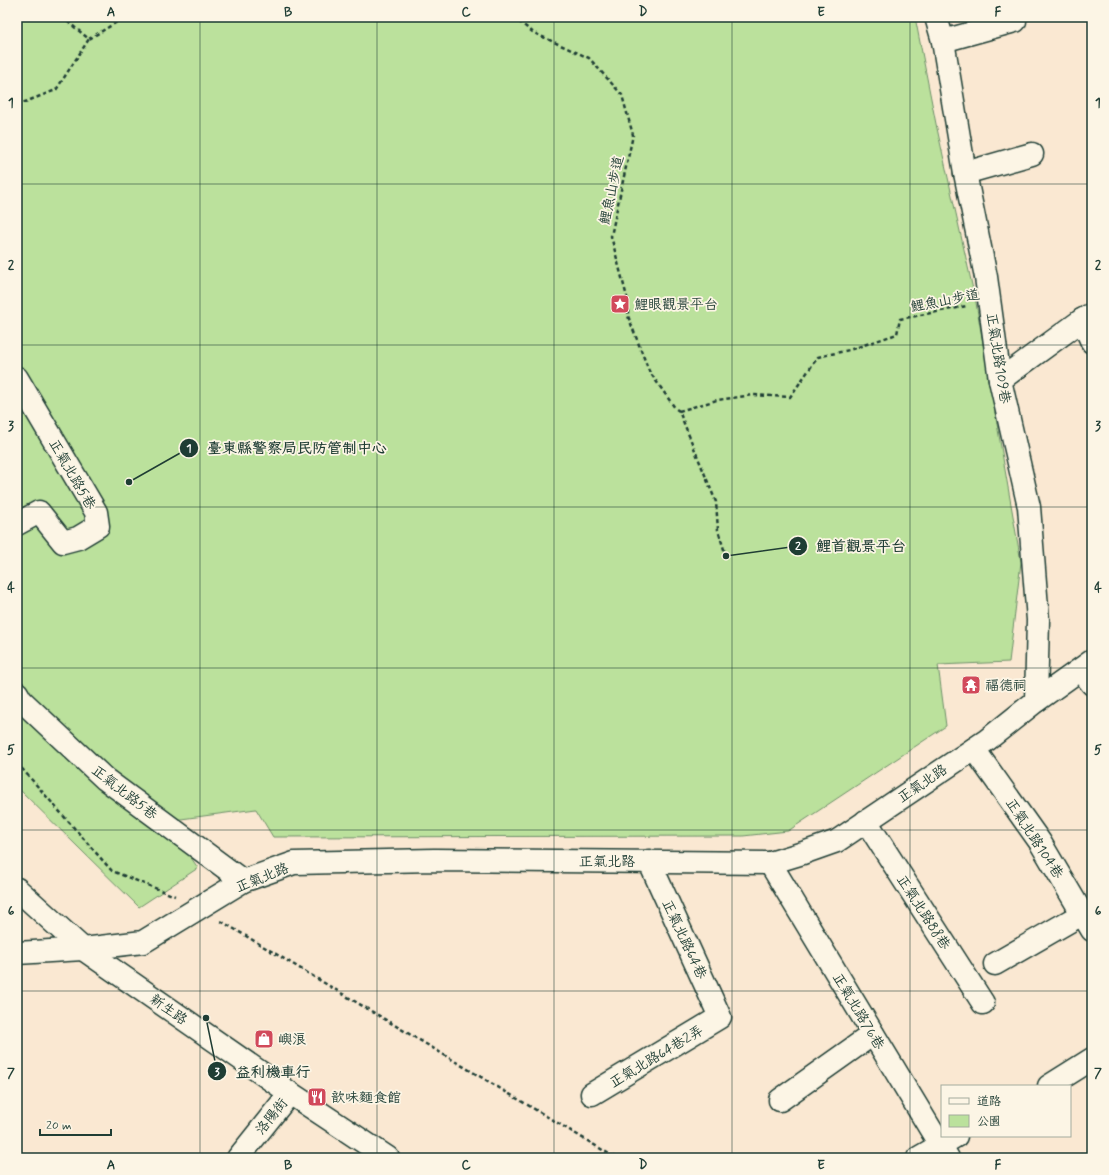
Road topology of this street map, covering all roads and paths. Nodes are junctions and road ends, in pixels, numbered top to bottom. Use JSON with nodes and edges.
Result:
{"nodes":[{"id":1,"x":62,"y":17,"type":"edge"},
{"id":2,"x":125,"y":17,"type":"edge"},
{"id":3,"x":513,"y":17,"type":"edge"},
{"id":4,"x":936,"y":17,"type":"edge"},
{"id":5,"x":1015,"y":20,"type":"dead end"},
{"id":6,"x":88,"y":39,"type":"junction"},
{"id":7,"x":943,"y":41,"type":"junction"},
{"id":8,"x":17,"y":105,"type":"edge"},
{"id":9,"x":1032,"y":154,"type":"dead end"},
{"id":10,"x":965,"y":173,"type":"junction"},
{"id":11,"x":628,"y":301,"type":"junction"},
{"id":12,"x":990,"y":301,"type":"junction"},
{"id":13,"x":620,"y":304,"type":"dead end"},
{"id":14,"x":1087,"y":317,"type":"edge"},
{"id":15,"x":1092,"y":342,"type":"edge"},
{"id":16,"x":17,"y":378,"type":"edge"},
{"id":17,"x":1000,"y":380,"type":"junction"},
{"id":18,"x":679,"y":411,"type":"junction"},
{"id":19,"x":17,"y":524,"type":"edge"},
{"id":20,"x":726,"y":556,"type":"dead end"},
{"id":21,"x":1088,"y":672,"type":"edge"},
{"id":22,"x":17,"y":693,"type":"edge"},
{"id":23,"x":1036,"y":700,"type":"junction"},
{"id":24,"x":974,"y":749,"type":"junction"},
{"id":25,"x":17,"y":762,"type":"edge"},
{"id":26,"x":866,"y":821,"type":"junction"},
{"id":27,"x":649,"y":861,"type":"junction"},
{"id":28,"x":770,"y":863,"type":"junction"},
{"id":29,"x":112,"y":872,"type":"dead end"},
{"id":30,"x":243,"y":882,"type":"junction"},
{"id":31,"x":17,"y":889,"type":"edge"},
{"id":32,"x":1087,"y":922,"type":"edge"},
{"id":33,"x":83,"y":949,"type":"junction"},
{"id":34,"x":17,"y":953,"type":"edge"},
{"id":35,"x":995,"y":964,"type":"dead end"},
{"id":36,"x":316,"y":978,"type":"dead end"},
{"id":37,"x":983,"y":1003,"type":"dead end"},
{"id":38,"x":720,"y":1017,"type":"joint"},
{"id":39,"x":873,"y":1034,"type":"junction"},
{"id":40,"x":1092,"y":1059,"type":"edge"},
{"id":41,"x":1051,"y":1085,"type":"edge"},
{"id":42,"x":290,"y":1093,"type":"junction"},
{"id":43,"x":592,"y":1094,"type":"dead end"},
{"id":44,"x":780,"y":1100,"type":"dead end"},
{"id":45,"x":941,"y":1136,"type":"edge"},
{"id":46,"x":942,"y":1137,"type":"edge"},
{"id":47,"x":948,"y":1146,"type":"edge"},
{"id":48,"x":238,"y":1158,"type":"edge"},
{"id":49,"x":388,"y":1158,"type":"edge"},
{"id":50,"x":616,"y":1158,"type":"edge"},
{"id":51,"x":918,"y":1158,"type":"edge"}],
"edges":[{"from":1,"to":6,"type":"path"},
{"from":2,"to":6,"type":"path"},
{"from":3,"to":11,"type":"path","name":"鯉魚山步道"},
{"from":4,"to":7,"type":"street","name":"正氣北路109巷"},
{"from":5,"to":7,"type":"street"},
{"from":6,"to":8,"type":"path"},
{"from":7,"to":10,"type":"street","name":"正氣北路109巷"},
{"from":9,"to":10,"type":"street"},
{"from":10,"to":12,"type":"street","name":"正氣北路109巷"},
{"from":11,"to":13,"type":"path"},
{"from":11,"to":18,"type":"path","name":"鯉魚山步道"},
{"from":12,"to":17,"type":"street","name":"正氣北路109巷"},
{"from":12,"to":18,"type":"path","name":"鯉魚山步道"},
{"from":14,"to":15,"type":"street"},
{"from":14,"to":17,"type":"street"},
{"from":16,"to":19,"type":"street","name":"正氣北路5巷"},
{"from":17,"to":23,"type":"street","name":"正氣北路109巷"},
{"from":18,"to":20,"type":"path","name":"鯉魚山步道"},
{"from":21,"to":23,"type":"street","name":"正氣北路"},
{"from":22,"to":30,"type":"street","name":"正氣北路5巷"},
{"from":23,"to":24,"type":"street","name":"正氣北路"},
{"from":24,"to":26,"type":"street","name":"正氣北路"},
{"from":24,"to":32,"type":"street","name":"正氣北路104巷"},
{"from":25,"to":29,"type":"path"},
{"from":26,"to":28,"type":"street","name":"正氣北路"},
{"from":26,"to":37,"type":"street","name":"正氣北路88巷"},
{"from":27,"to":28,"type":"street","name":"正氣北路"},
{"from":27,"to":30,"type":"street","name":"正氣北路"},
{"from":27,"to":38,"type":"street","name":"正氣北路64巷"},
{"from":28,"to":39,"type":"street","name":"正氣北路76巷"},
{"from":30,"to":33,"type":"street","name":"正氣北路"},
{"from":31,"to":33,"type":"street","name":"新生路"},
{"from":32,"to":35,"type":"street"},
{"from":33,"to":34,"type":"street","name":"正氣北路"},
{"from":33,"to":42,"type":"street","name":"新生路"},
{"from":36,"to":50,"type":"path"},
{"from":38,"to":43,"type":"street","name":"正氣北路64巷2弄"},
{"from":39,"to":44,"type":"street"},
{"from":39,"to":45,"type":"street","name":"正氣北路76巷"},
{"from":40,"to":41,"type":"street"},
{"from":42,"to":48,"type":"street","name":"洛陽街"},
{"from":42,"to":49,"type":"street","name":"新生路"},
{"from":46,"to":47,"type":"street","name":"正氣北路76巷"},
{"from":47,"to":51,"type":"street"}]}
